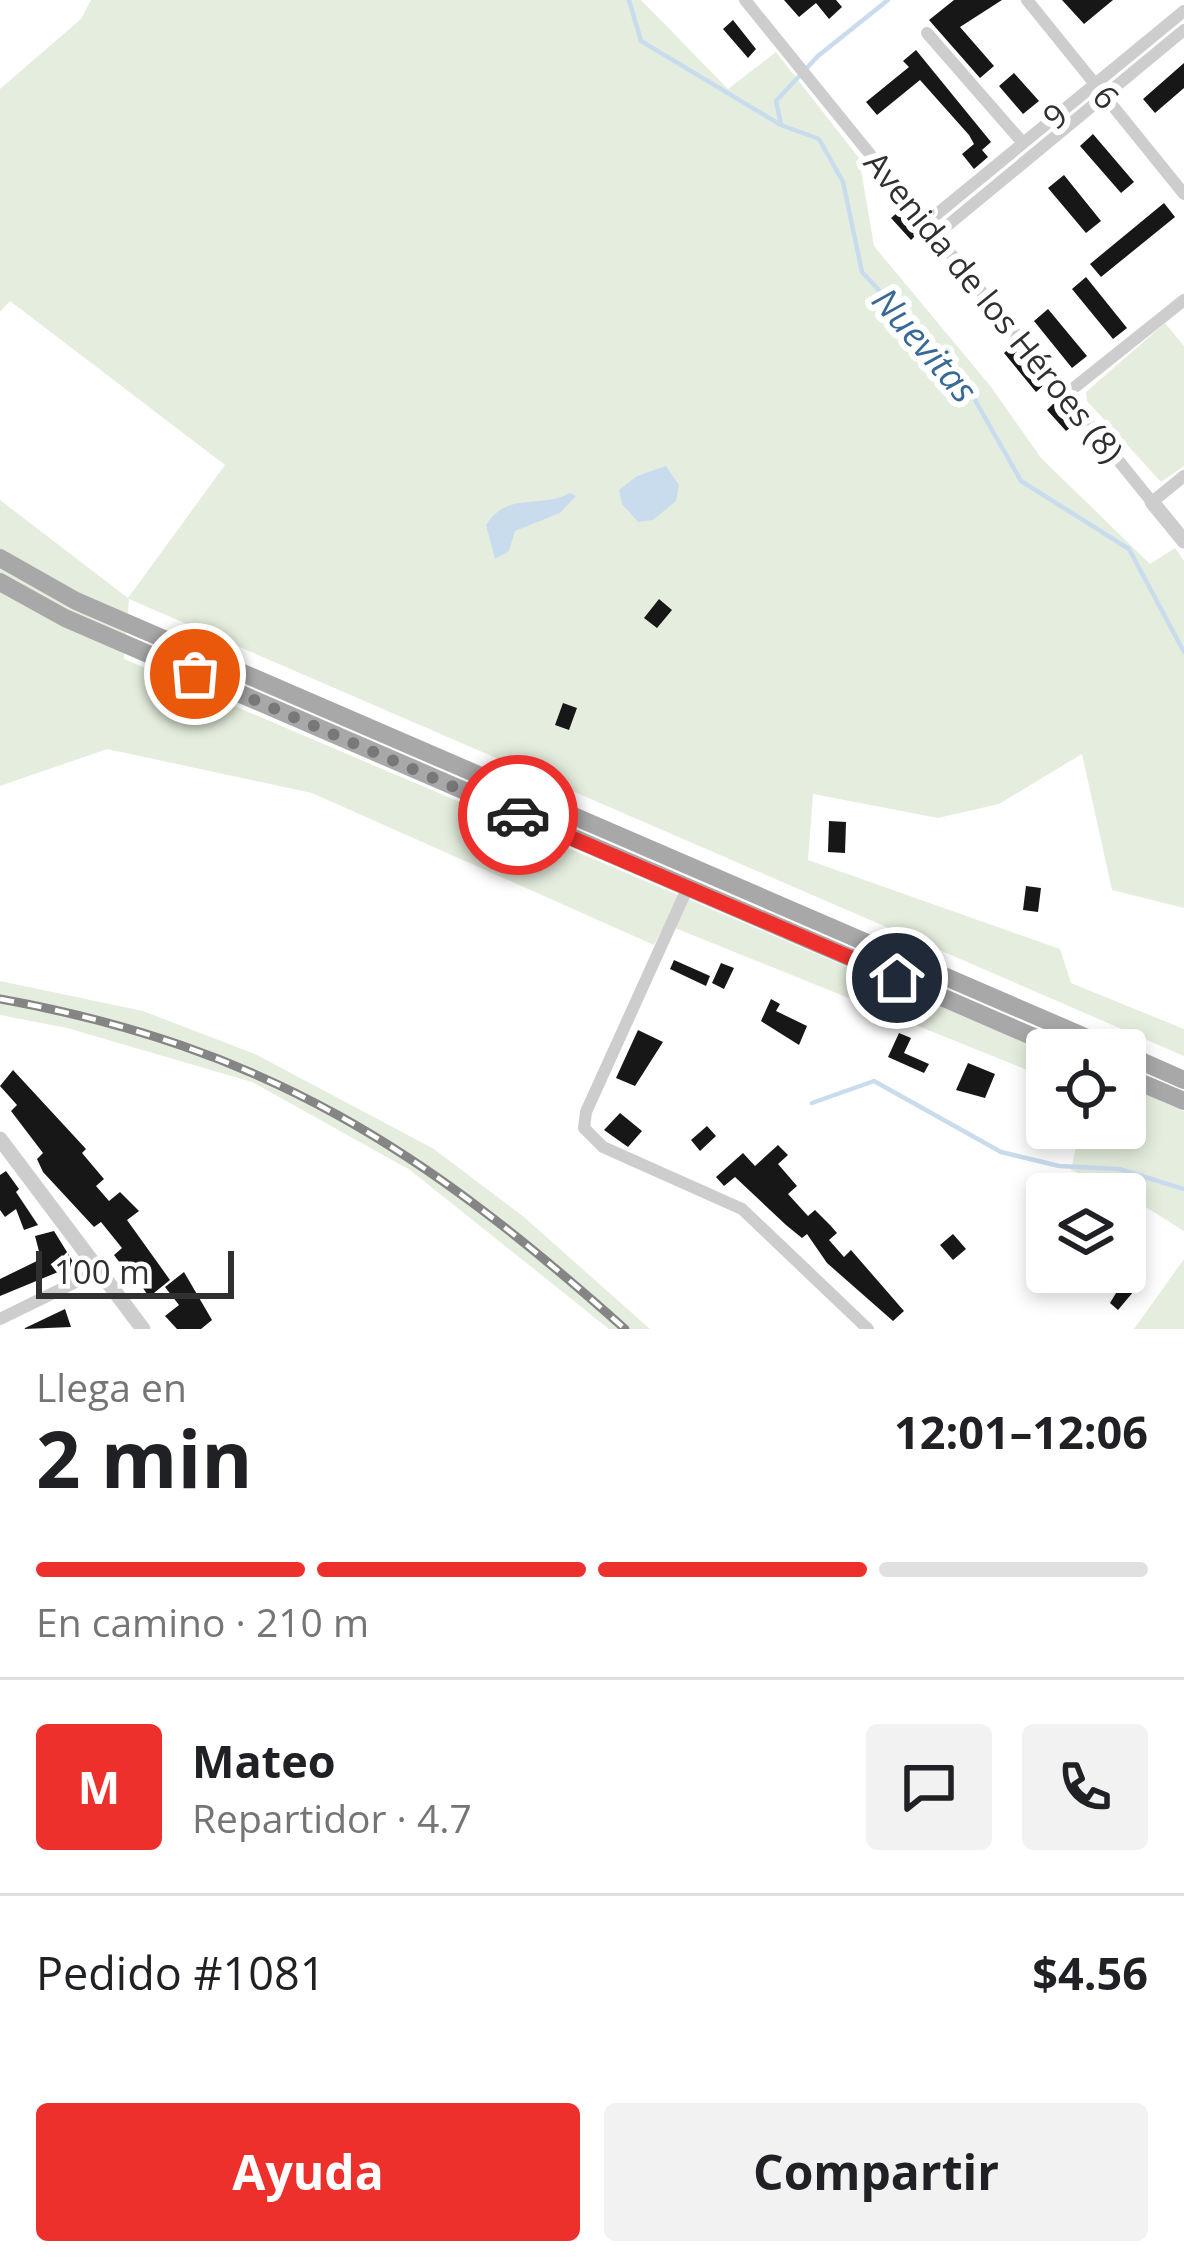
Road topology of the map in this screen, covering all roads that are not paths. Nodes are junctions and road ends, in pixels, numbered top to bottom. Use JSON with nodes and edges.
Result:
{"nodes":[{"id":1,"x":745,"y":0,"type":"edge"},
{"id":2,"x":1028,"y":0,"type":"edge"},
{"id":3,"x":1184,"y":10,"type":"edge"},
{"id":4,"x":1184,"y":30,"type":"edge"},
{"id":5,"x":927,"y":33,"type":"dead end"},
{"id":6,"x":1095,"y":83,"type":"junction"},
{"id":7,"x":1104,"y":95,"type":"junction"},
{"id":8,"x":1022,"y":143,"type":"junction"},
{"id":9,"x":1184,"y":194,"type":"edge"},
{"id":10,"x":931,"y":229,"type":"junction"},
{"id":11,"x":1184,"y":300,"type":"edge"},
{"id":12,"x":1065,"y":395,"type":"junction"},
{"id":13,"x":1184,"y":476,"type":"edge"},
{"id":14,"x":1152,"y":502,"type":"junction"},
{"id":15,"x":1184,"y":541,"type":"edge"},
{"id":16,"x":0,"y":558,"type":"edge"},
{"id":17,"x":0,"y":582,"type":"edge"},
{"id":18,"x":687,"y":889,"type":"junction"},
{"id":19,"x":1066,"y":1029,"type":"edge"},
{"id":20,"x":1026,"y":1034,"type":"edge"},
{"id":21,"x":1146,"y":1063,"type":"edge"},
{"id":22,"x":1184,"y":1080,"type":"edge"},
{"id":23,"x":1146,"y":1085,"type":"edge"},
{"id":24,"x":1184,"y":1101,"type":"edge"},
{"id":25,"x":0,"y":1139,"type":"edge"},
{"id":26,"x":98,"y":1271,"type":"junction"},
{"id":27,"x":0,"y":1319,"type":"edge"},
{"id":28,"x":143,"y":1329,"type":"edge"},
{"id":29,"x":868,"y":1329,"type":"edge"}],
"edges":[{"from":1,"to":10,"type":"street","name":"Avenida de los Héroes (8)"},
{"from":2,"to":6,"type":"street","name":"6"},
{"from":3,"to":6,"type":"street","name":"9"},
{"from":4,"to":7,"type":"street","name":"9"},
{"from":5,"to":8,"type":"street"},
{"from":6,"to":7,"type":"street","name":"6"},
{"from":6,"to":8,"type":"street","name":"9"},
{"from":7,"to":9,"type":"street","name":"6"},
{"from":7,"to":10,"type":"street","name":"9"},
{"from":8,"to":10,"type":"street","name":"9"},
{"from":10,"to":12,"type":"street","name":"Avenida de los Héroes (8)"},
{"from":11,"to":12,"type":"street"},
{"from":12,"to":14,"type":"street","name":"Avenida de los Héroes (8)"},
{"from":13,"to":14,"type":"street"},
{"from":14,"to":15,"type":"street","name":"Avenida de los Héroes (8)"},
{"from":16,"to":19,"type":"main road"},
{"from":17,"to":18,"type":"main road"},
{"from":18,"to":20,"type":"main road"},
{"from":18,"to":29,"type":"street"},
{"from":21,"to":22,"type":"main road"},
{"from":23,"to":24,"type":"main road"},
{"from":25,"to":26,"type":"street"},
{"from":26,"to":27,"type":"street"},
{"from":26,"to":28,"type":"street"}]}
